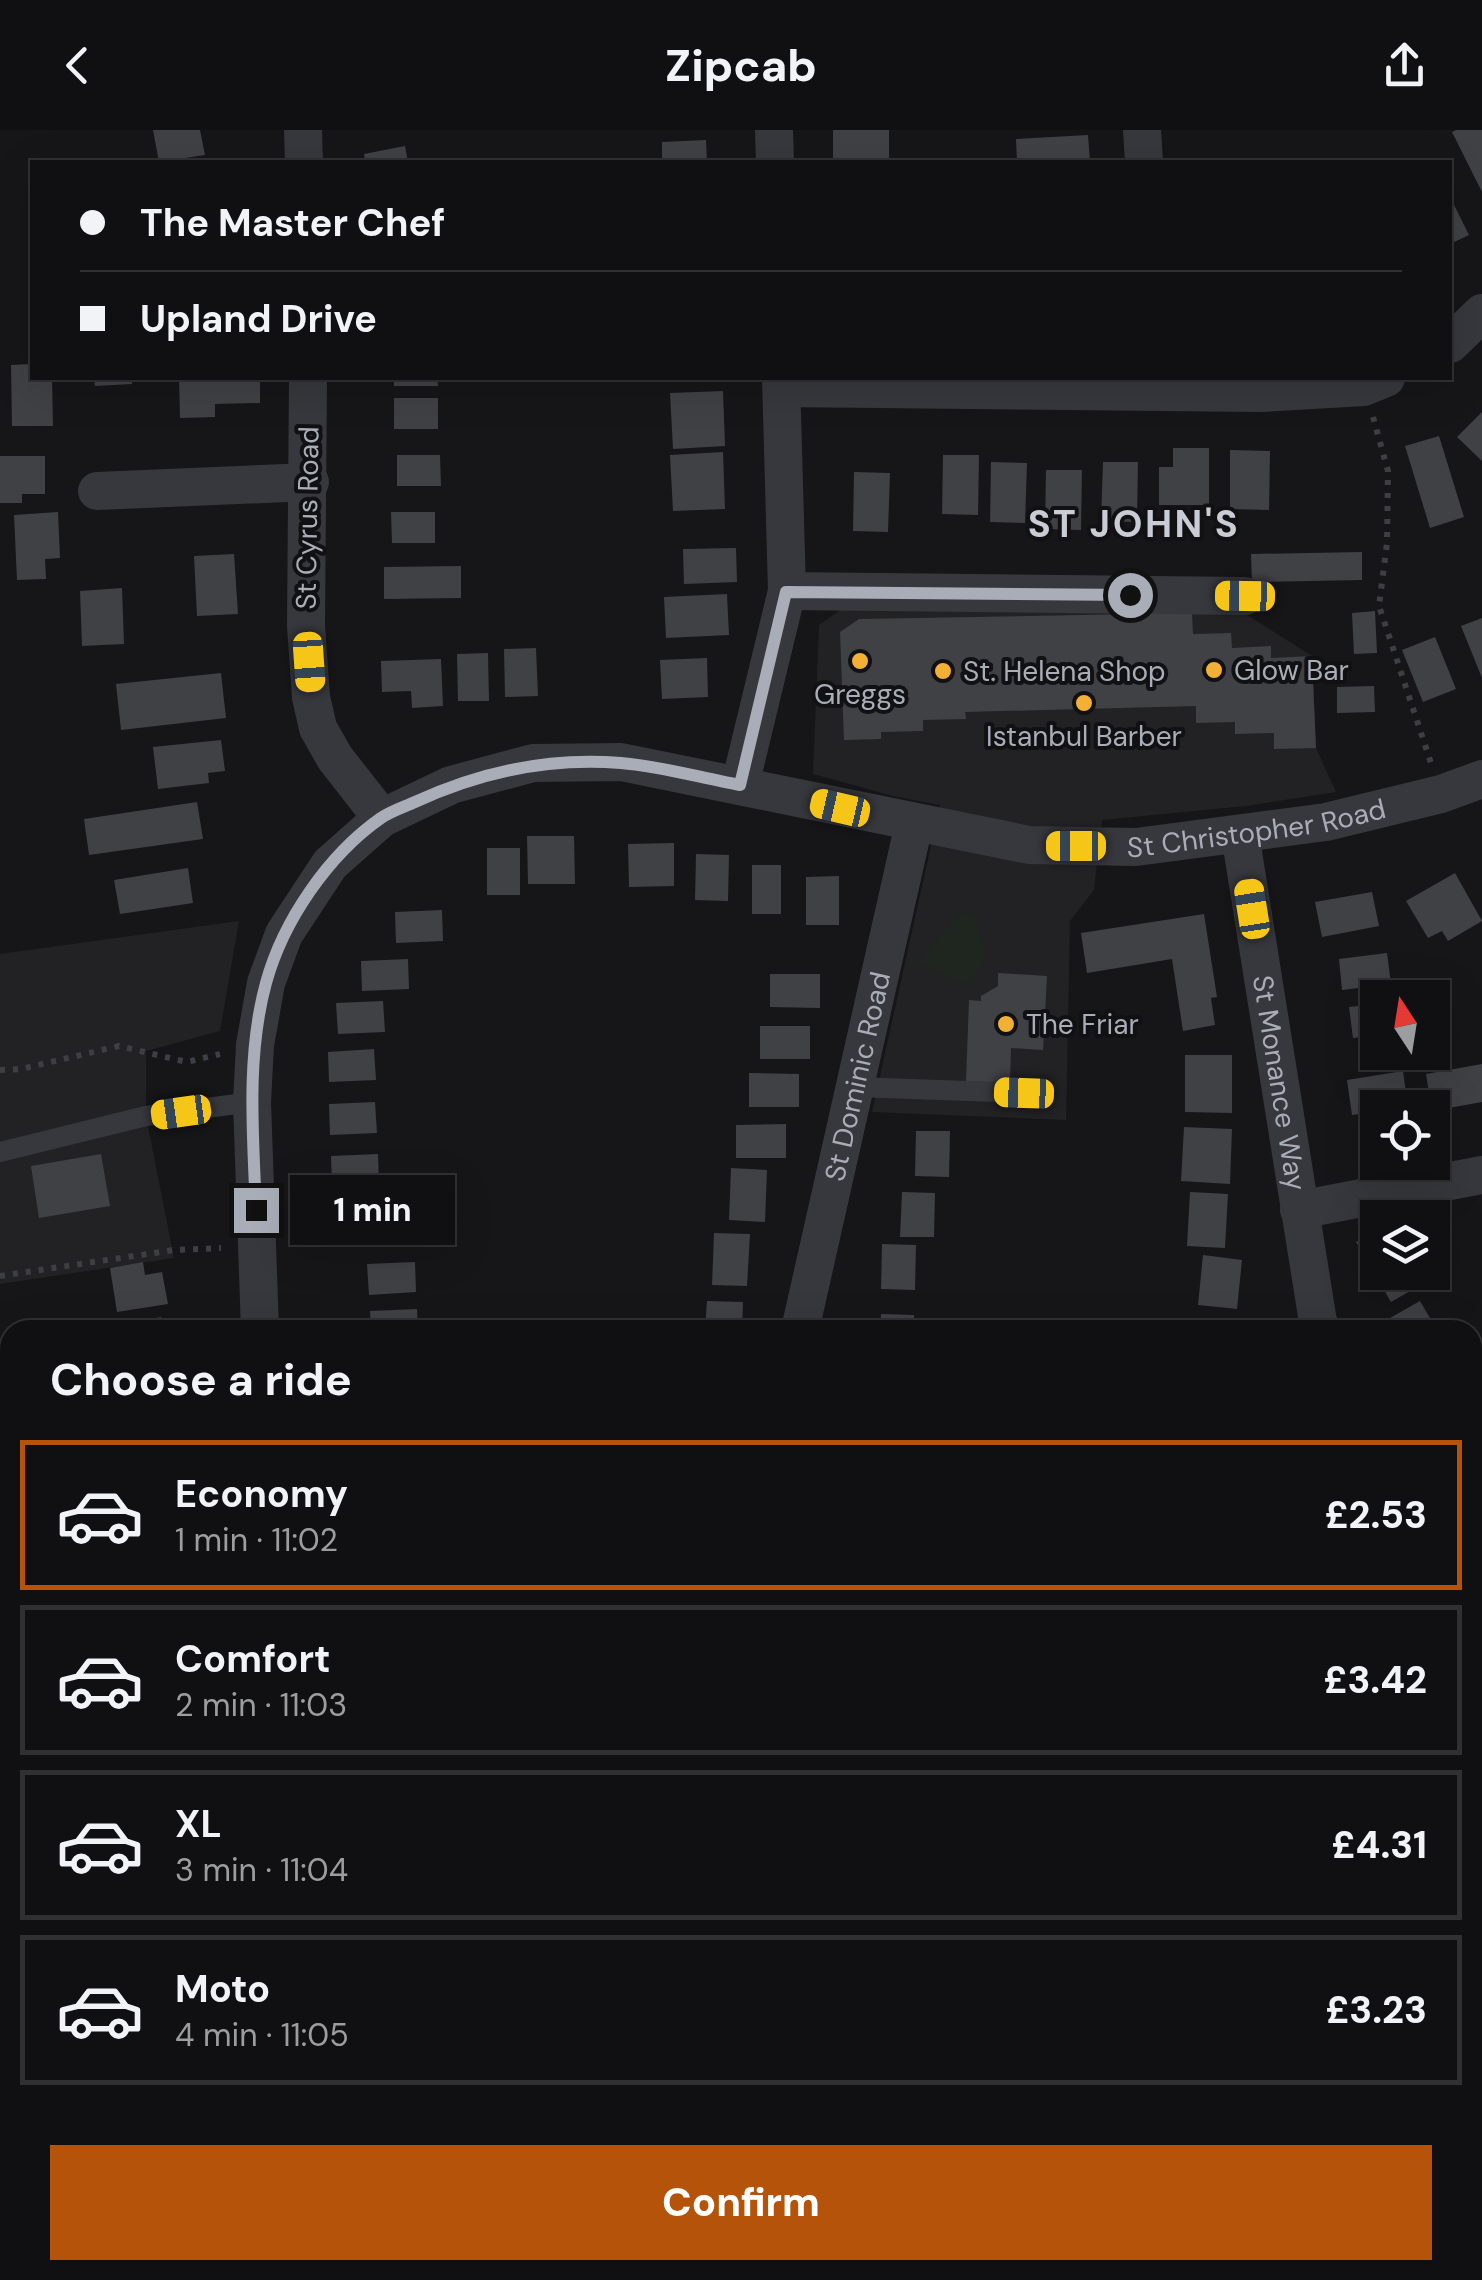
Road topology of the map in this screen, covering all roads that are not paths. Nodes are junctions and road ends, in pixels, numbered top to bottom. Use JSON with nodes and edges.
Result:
{"nodes":[{"id":1,"x":304,"y":130,"type":"edge"},
{"id":2,"x":774,"y":130,"type":"edge"},
{"id":3,"x":1142,"y":130,"type":"edge"},
{"id":4,"x":304,"y":160,"type":"edge"},
{"id":5,"x":775,"y":160,"type":"edge"},
{"id":6,"x":1144,"y":160,"type":"edge"},
{"id":7,"x":1482,"y":313,"type":"edge"},
{"id":8,"x":1452,"y":342,"type":"edge"},
{"id":9,"x":308,"y":380,"type":"edge"},
{"id":10,"x":1375,"y":382,"type":"edge"},
{"id":11,"x":781,"y":383,"type":"edge"},
{"id":12,"x":1148,"y":385,"type":"edge"},
{"id":13,"x":310,"y":482,"type":"junction"},
{"id":14,"x":97,"y":491,"type":"dead end"},
{"id":15,"x":786,"y":592,"type":"junction"},
{"id":16,"x":1245,"y":596,"type":"dead end"},
{"id":17,"x":1482,"y":779,"type":"edge"},
{"id":18,"x":740,"y":785,"type":"junction"},
{"id":19,"x":382,"y":818,"type":"junction"},
{"id":20,"x":914,"y":824,"type":"junction"},
{"id":21,"x":1240,"y":834,"type":"junction"},
{"id":22,"x":855,"y":1088,"type":"junction"},
{"id":23,"x":1024,"y":1093,"type":"dead end"},
{"id":24,"x":252,"y":1102,"type":"junction"},
{"id":25,"x":0,"y":1152,"type":"edge"},
{"id":26,"x":1482,"y":1175,"type":"edge"},
{"id":27,"x":1299,"y":1210,"type":"junction"},
{"id":28,"x":260,"y":1320,"type":"edge"},
{"id":29,"x":802,"y":1320,"type":"edge"},
{"id":30,"x":1318,"y":1320,"type":"edge"}],
"edges":[{"from":1,"to":4,"type":"street"},
{"from":2,"to":5,"type":"street"},
{"from":3,"to":6,"type":"street"},
{"from":7,"to":8,"type":"street"},
{"from":9,"to":13,"type":"street","name":"St Cyrus Road"},
{"from":10,"to":12,"type":"street"},
{"from":11,"to":12,"type":"street"},
{"from":11,"to":15,"type":"street"},
{"from":13,"to":14,"type":"street"},
{"from":13,"to":19,"type":"street","name":"St Cyrus Road"},
{"from":15,"to":16,"type":"street"},
{"from":15,"to":18,"type":"street"},
{"from":17,"to":21,"type":"street","name":"St Christopher Road"},
{"from":18,"to":19,"type":"street","name":"St Christopher Road"},
{"from":18,"to":20,"type":"street","name":"St Christopher Road"},
{"from":19,"to":24,"type":"street","name":"St Christopher Road"},
{"from":20,"to":21,"type":"street","name":"St Christopher Road"},
{"from":20,"to":22,"type":"street","name":"St Dominic Road"},
{"from":21,"to":27,"type":"street","name":"St Monance Way"},
{"from":22,"to":23,"type":"lane"},
{"from":22,"to":29,"type":"street","name":"St Dominic Road"},
{"from":24,"to":25,"type":"lane"},
{"from":24,"to":28,"type":"street","name":"St Christopher Road"},
{"from":26,"to":27,"type":"street"},
{"from":27,"to":30,"type":"street","name":"St Monance Way"}]}
